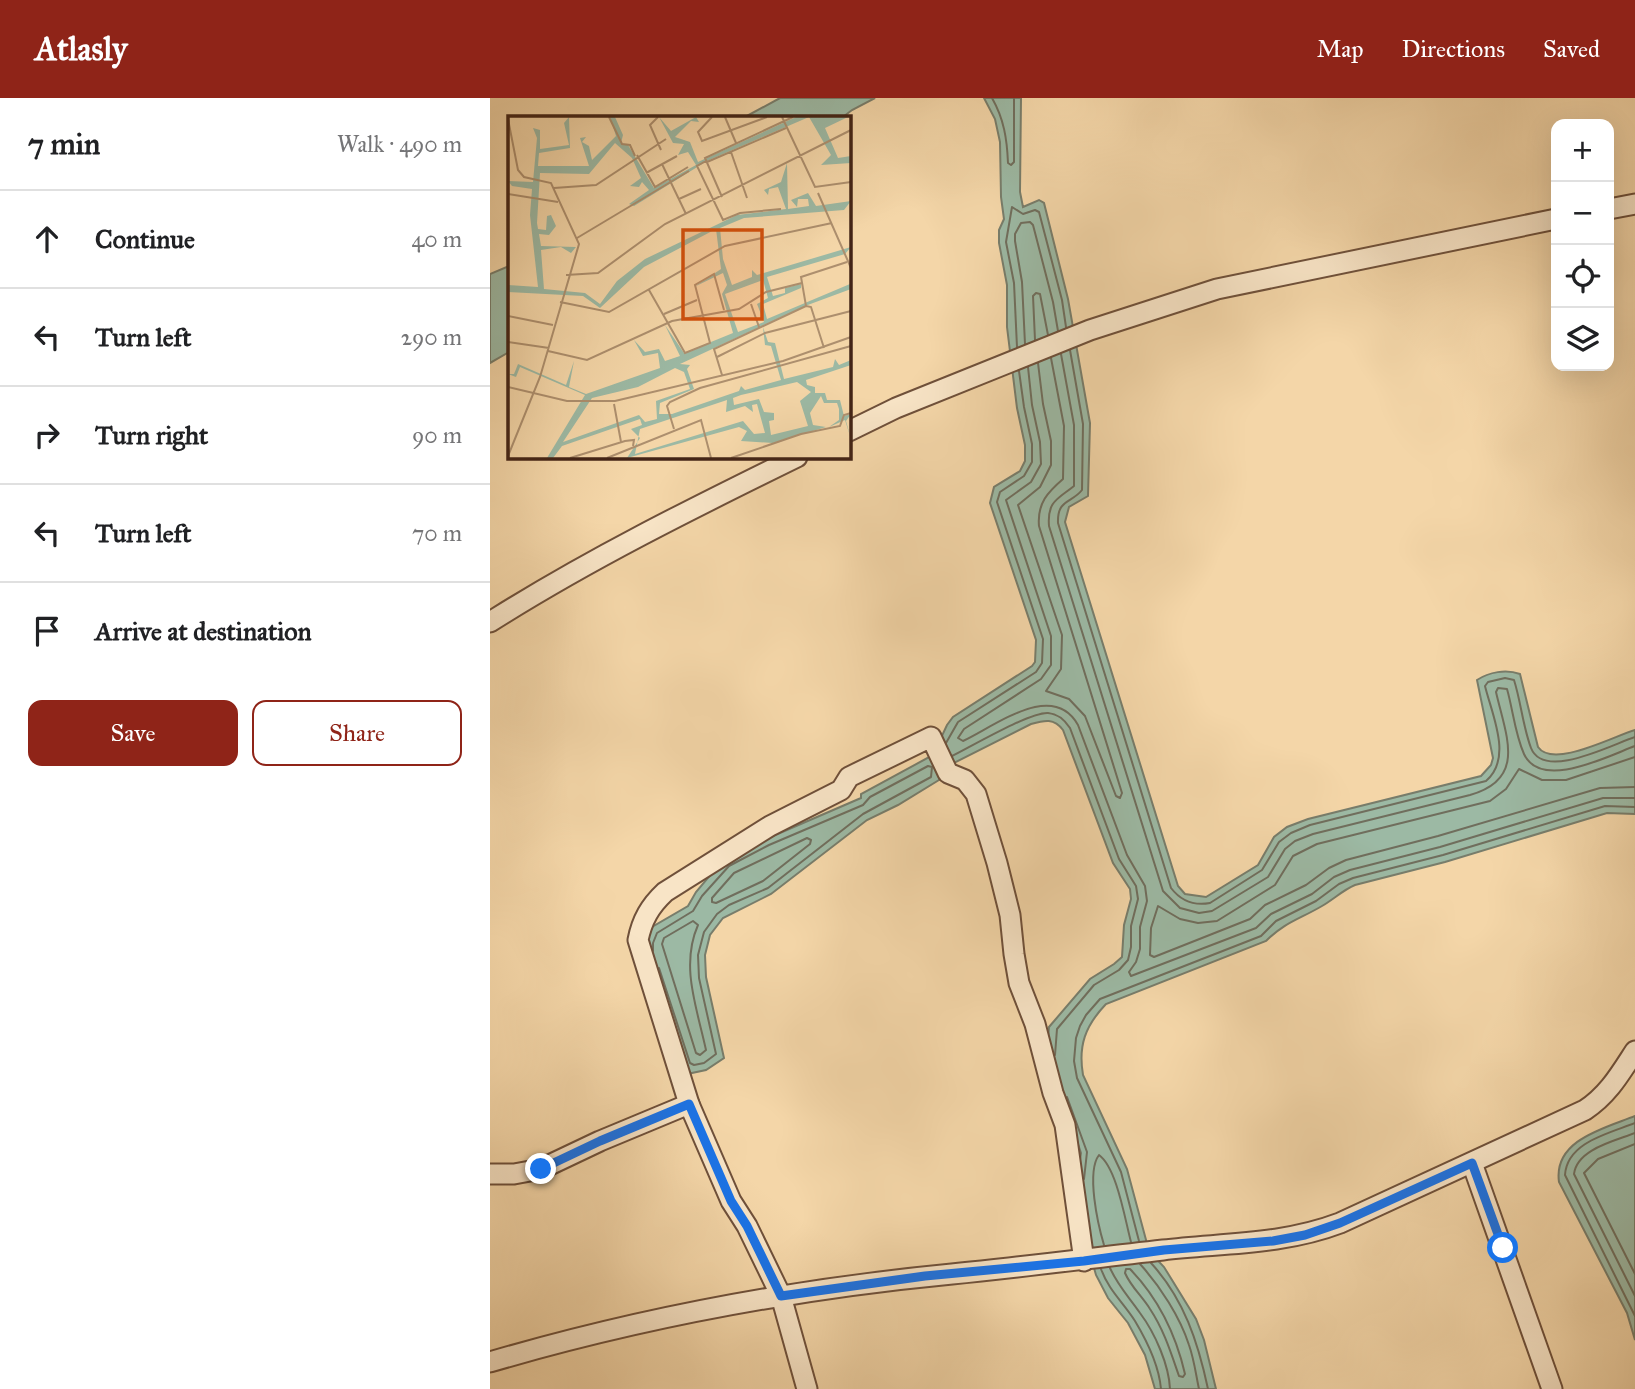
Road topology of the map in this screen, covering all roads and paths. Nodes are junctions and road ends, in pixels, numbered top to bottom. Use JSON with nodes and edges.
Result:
{"nodes":[{"id":1,"x":1635,"y":204,"type":"edge"},
{"id":2,"x":1614,"y":208,"type":"edge"},
{"id":3,"x":1551,"y":220,"type":"edge"},
{"id":4,"x":850,"y":430,"type":"edge"},
{"id":5,"x":795,"y":458,"type":"edge"},
{"id":6,"x":490,"y":622,"type":"edge"},
{"id":7,"x":1635,"y":1051,"type":"edge"},
{"id":8,"x":689,"y":1104,"type":"junction"},
{"id":9,"x":1472,"y":1163,"type":"junction"},
{"id":10,"x":490,"y":1174,"type":"edge"},
{"id":11,"x":1086,"y":1261,"type":"junction"},
{"id":12,"x":781,"y":1296,"type":"junction"},
{"id":13,"x":490,"y":1362,"type":"edge"},
{"id":14,"x":807,"y":1389,"type":"edge"},
{"id":15,"x":1552,"y":1389,"type":"edge"}],
"edges":[{"from":1,"to":2,"type":"street"},
{"from":3,"to":4,"type":"street"},
{"from":5,"to":6,"type":"street"},
{"from":7,"to":9,"type":"street"},
{"from":8,"to":10,"type":"street"},
{"from":8,"to":11,"type":"street"},
{"from":8,"to":12,"type":"street"},
{"from":9,"to":11,"type":"street"},
{"from":9,"to":15,"type":"street"},
{"from":11,"to":12,"type":"street"},
{"from":12,"to":13,"type":"street"},
{"from":12,"to":14,"type":"street"}]}
